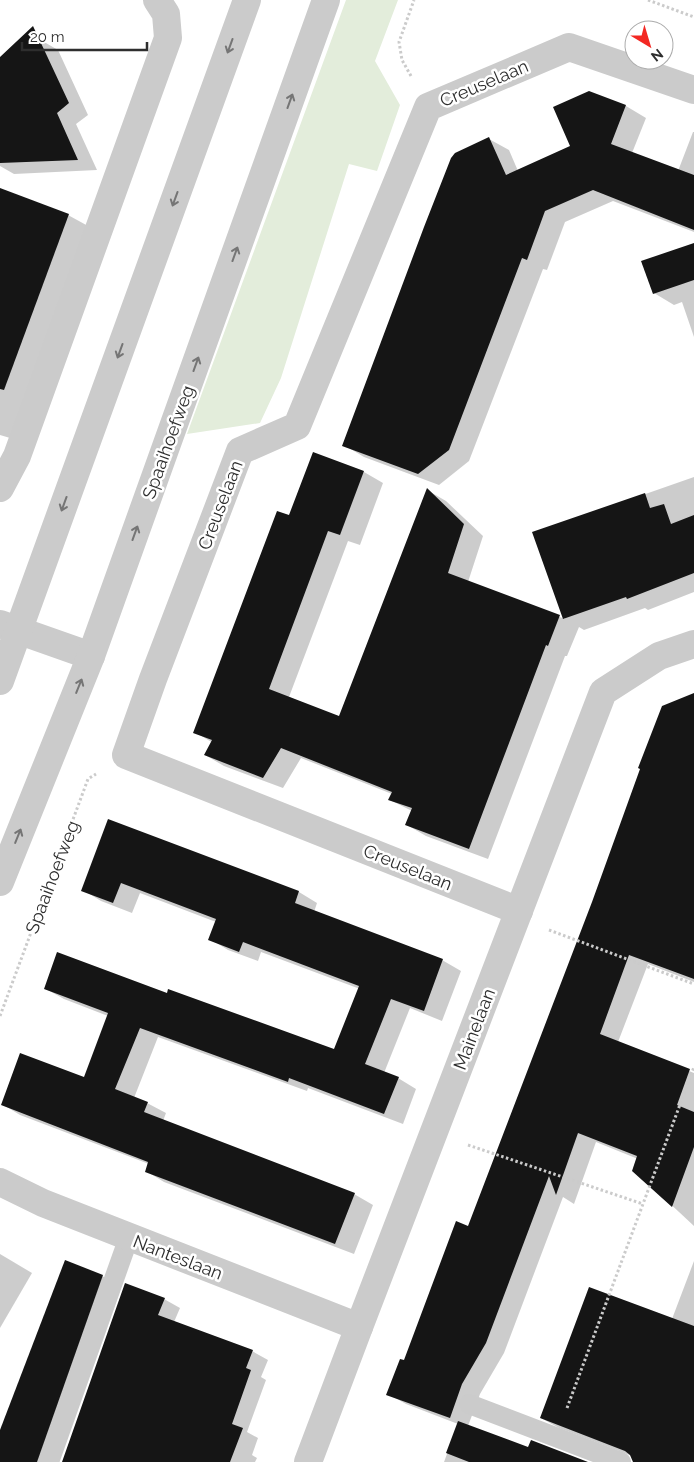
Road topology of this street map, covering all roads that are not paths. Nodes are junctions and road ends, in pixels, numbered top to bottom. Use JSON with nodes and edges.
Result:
{"nodes":[{"id":1,"x":247,"y":0,"type":"edge"},
{"id":2,"x":326,"y":0,"type":"edge"},
{"id":3,"x":162,"y":7,"type":"edge"},
{"id":4,"x":694,"y":90,"type":"edge"},
{"id":5,"x":0,"y":488,"type":"edge"},
{"id":6,"x":9,"y":627,"type":"edge"},
{"id":7,"x":694,"y":644,"type":"edge"},
{"id":8,"x":91,"y":656,"type":"junction"},
{"id":9,"x":0,"y":681,"type":"edge"},
{"id":10,"x":0,"y":882,"type":"edge"},
{"id":11,"x":518,"y":914,"type":"junction"},
{"id":12,"x":0,"y":1182,"type":"edge"},
{"id":13,"x":128,"y":1237,"type":"junction"},
{"id":14,"x":359,"y":1327,"type":"junction"},
{"id":15,"x":470,"y":1404,"type":"dead end"},
{"id":16,"x":49,"y":1462,"type":"edge"},
{"id":17,"x":308,"y":1462,"type":"edge"},
{"id":18,"x":621,"y":1462,"type":"edge"}],
"edges":[{"from":1,"to":6,"type":"street","one_way":true},
{"from":8,"to":2,"type":"street","name":"Spaaihoefweg","one_way":true},
{"from":3,"to":5,"type":"street"},
{"from":4,"to":11,"type":"street","name":"Creuselaan"},
{"from":6,"to":8,"type":"street"},
{"from":6,"to":9,"type":"street"},
{"from":7,"to":11,"type":"street","name":"Mainelaan"},
{"from":10,"to":8,"type":"street","name":"Spaaihoefweg","one_way":true},
{"from":11,"to":14,"type":"street","name":"Mainelaan"},
{"from":12,"to":13,"type":"street","name":"Nanteslaan"},
{"from":13,"to":14,"type":"street","name":"Nanteslaan"},
{"from":13,"to":16,"type":"lane"},
{"from":14,"to":17,"type":"street","name":"Mainelaan"},
{"from":15,"to":18,"type":"lane"}]}
